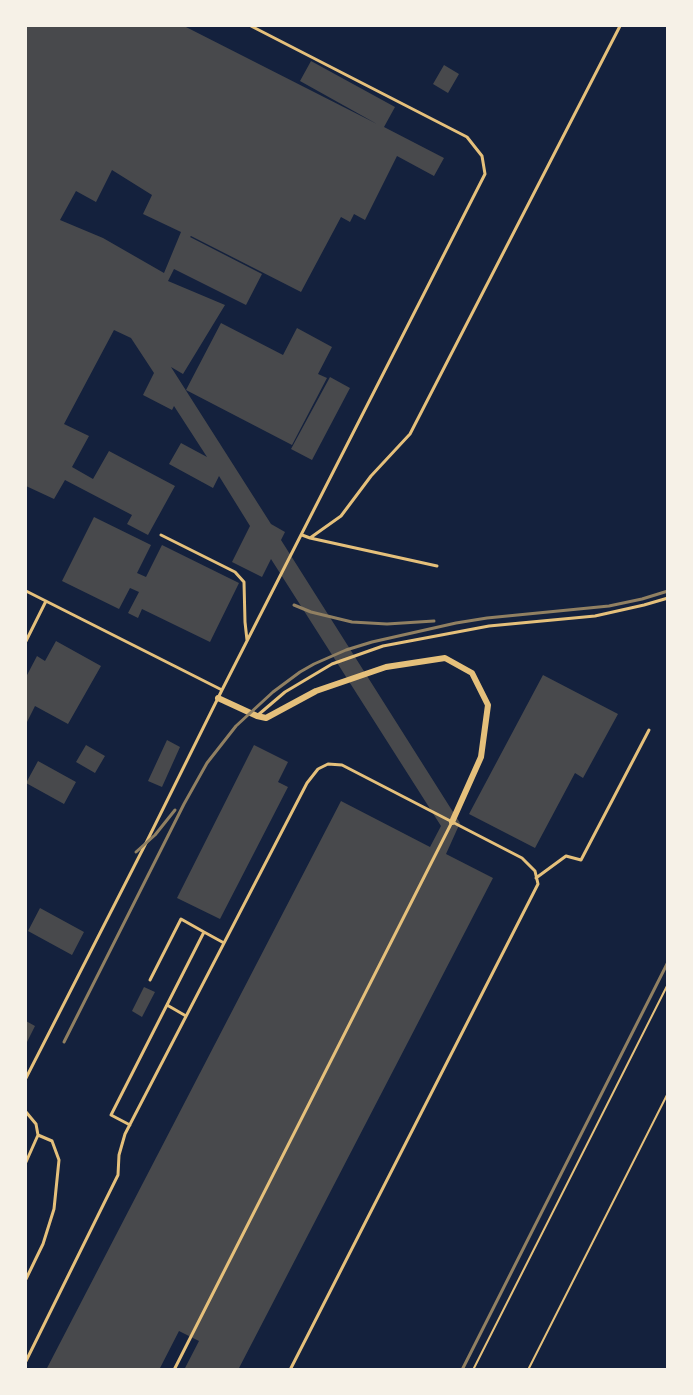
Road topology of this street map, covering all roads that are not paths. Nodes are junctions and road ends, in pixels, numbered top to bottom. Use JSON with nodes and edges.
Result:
{"nodes":[{"id":1,"x":251,"y":26,"type":"edge"},
{"id":2,"x":620,"y":26,"type":"edge"},
{"id":3,"x":302,"y":535,"type":"junction"},
{"id":4,"x":161,"y":536,"type":"dead end"},
{"id":5,"x":310,"y":538,"type":"junction"},
{"id":6,"x":437,"y":566,"type":"dead end"},
{"id":7,"x":26,"y":591,"type":"edge"},
{"id":8,"x":668,"y":598,"type":"edge"},
{"id":9,"x":46,"y":601,"type":"junction"},
{"id":10,"x":26,"y":641,"type":"edge"},
{"id":11,"x":248,"y":641,"type":"junction"},
{"id":12,"x":222,"y":690,"type":"junction"},
{"id":13,"x":218,"y":698,"type":"junction"},
{"id":14,"x":257,"y":716,"type":"junction"},
{"id":15,"x":649,"y":730,"type":"dead end"},
{"id":16,"x":452,"y":822,"type":"junction"},
{"id":17,"x":536,"y":878,"type":"junction"},
{"id":18,"x":204,"y":932,"type":"junction"},
{"id":19,"x":224,"y":943,"type":"junction"},
{"id":20,"x":150,"y":980,"type":"dead end"},
{"id":21,"x":167,"y":1005,"type":"junction"},
{"id":22,"x":186,"y":1016,"type":"junction"},
{"id":23,"x":26,"y":1078,"type":"edge"},
{"id":24,"x":26,"y":1112,"type":"edge"},
{"id":25,"x":130,"y":1125,"type":"junction"},
{"id":26,"x":38,"y":1135,"type":"junction"},
{"id":27,"x":26,"y":1162,"type":"edge"},
{"id":28,"x":26,"y":1279,"type":"edge"},
{"id":29,"x":26,"y":1361,"type":"edge"},
{"id":30,"x":174,"y":1370,"type":"edge"},
{"id":31,"x":290,"y":1370,"type":"edge"}],
"edges":[{"from":1,"to":3,"type":"lane"},
{"from":2,"to":5,"type":"lane"},
{"from":3,"to":5,"type":"lane"},
{"from":3,"to":11,"type":"lane"},
{"from":4,"to":11,"type":"lane"},
{"from":5,"to":6,"type":"lane"},
{"from":7,"to":9,"type":"lane"},
{"from":8,"to":14,"type":"lane"},
{"from":9,"to":10,"type":"lane"},
{"from":9,"to":12,"type":"lane"},
{"from":11,"to":12,"type":"lane"},
{"from":12,"to":13,"type":"lane"},
{"from":13,"to":14,"type":"street"},
{"from":13,"to":23,"type":"lane"},
{"from":14,"to":16,"type":"street"},
{"from":15,"to":17,"type":"lane"},
{"from":16,"to":17,"type":"lane"},
{"from":16,"to":19,"type":"lane"},
{"from":16,"to":30,"type":"lane"},
{"from":17,"to":31,"type":"lane"},
{"from":18,"to":19,"type":"lane"},
{"from":18,"to":20,"type":"lane"},
{"from":18,"to":21,"type":"lane"},
{"from":19,"to":22,"type":"lane"},
{"from":21,"to":22,"type":"lane"},
{"from":21,"to":25,"type":"lane"},
{"from":22,"to":25,"type":"lane"},
{"from":24,"to":26,"type":"lane"},
{"from":25,"to":29,"type":"lane"},
{"from":26,"to":27,"type":"lane"},
{"from":26,"to":28,"type":"lane"}]}
